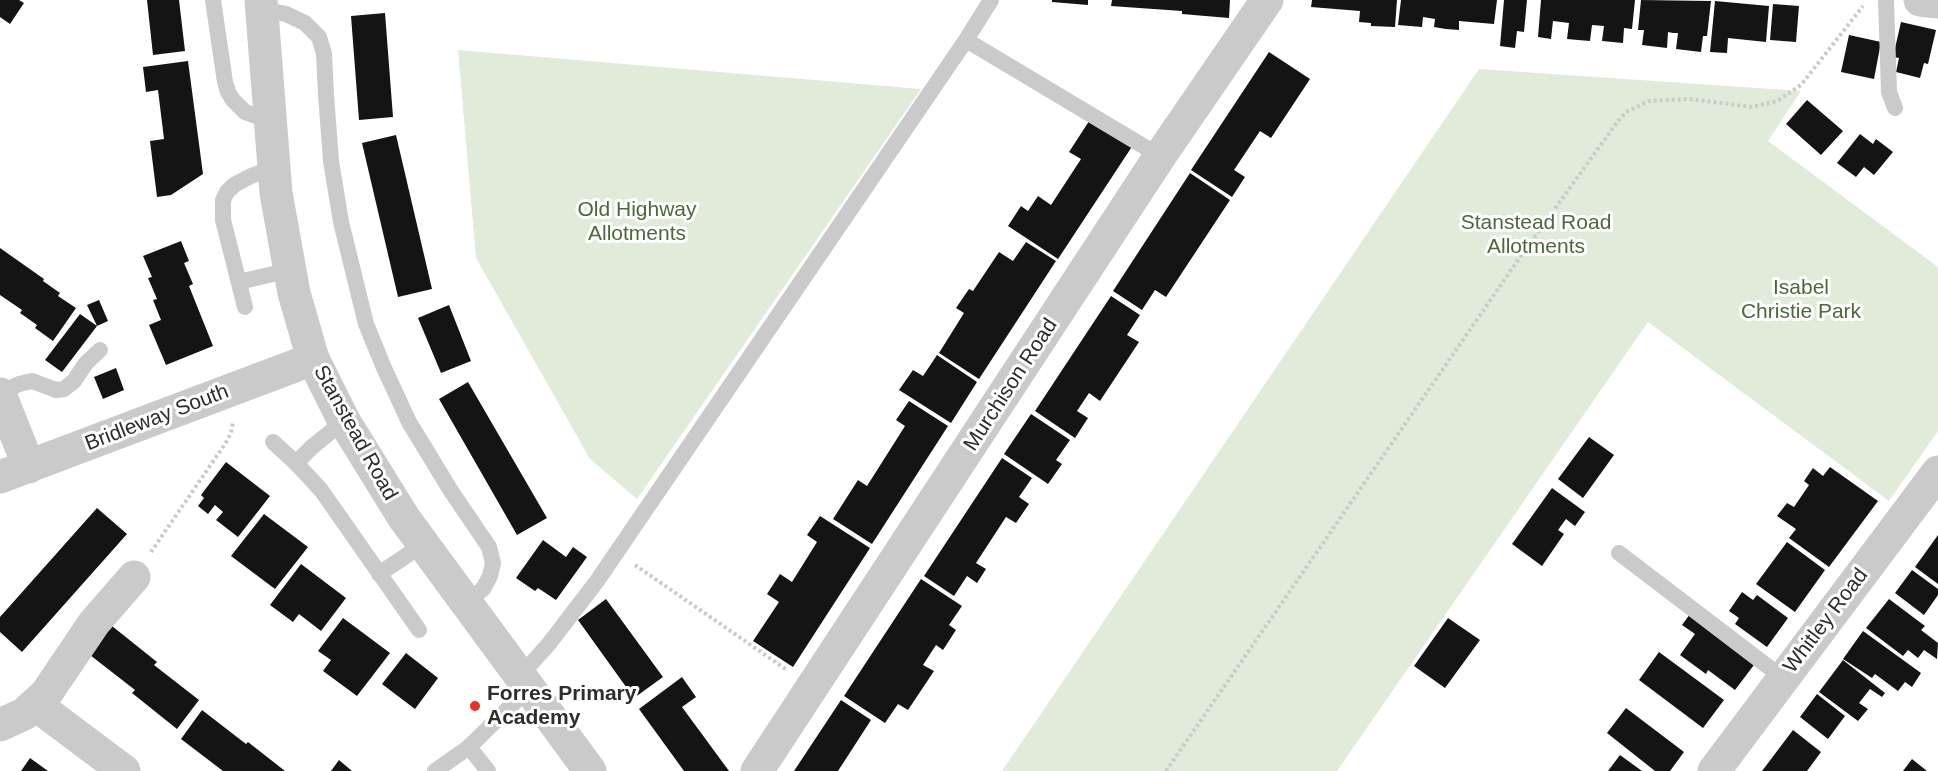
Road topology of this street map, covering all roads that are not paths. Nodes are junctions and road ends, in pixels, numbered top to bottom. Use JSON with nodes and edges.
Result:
{"nodes":[{"id":1,"x":213,"y":0,"type":"edge"},
{"id":2,"x":991,"y":0,"type":"edge"},
{"id":3,"x":1267,"y":0,"type":"edge"},
{"id":4,"x":1886,"y":0,"type":"edge"},
{"id":5,"x":1920,"y":0,"type":"edge"},
{"id":6,"x":1938,"y":2,"type":"edge"},
{"id":7,"x":261,"y":4,"type":"edge"},
{"id":8,"x":966,"y":40,"type":"junction"},
{"id":9,"x":1895,"y":108,"type":"dead end"},
{"id":10,"x":270,"y":121,"type":"junction"},
{"id":11,"x":1160,"y":156,"type":"junction"},
{"id":12,"x":274,"y":168,"type":"junction"},
{"id":13,"x":290,"y":270,"type":"junction"},
{"id":14,"x":239,"y":282,"type":"junction"},
{"id":15,"x":245,"y":307,"type":"dead end"},
{"id":16,"x":100,"y":350,"type":"dead end"},
{"id":17,"x":313,"y":359,"type":"junction"},
{"id":18,"x":0,"y":393,"type":"edge"},
{"id":19,"x":344,"y":422,"type":"junction"},
{"id":20,"x":273,"y":442,"type":"dead end"},
{"id":21,"x":297,"y":462,"type":"junction"},
{"id":22,"x":15,"y":472,"type":"edge"},
{"id":23,"x":1938,"y":472,"type":"edge"},
{"id":24,"x":422,"y":545,"type":"junction"},
{"id":25,"x":1619,"y":553,"type":"dead end"},
{"id":26,"x":379,"y":574,"type":"junction"},
{"id":27,"x":134,"y":577,"type":"road end"},
{"id":28,"x":465,"y":603,"type":"junction"},
{"id":29,"x":419,"y":630,"type":"dead end"},
{"id":30,"x":1783,"y":678,"type":"junction"},
{"id":31,"x":524,"y":683,"type":"junction"},
{"id":32,"x":36,"y":705,"type":"junction"},
{"id":33,"x":0,"y":725,"type":"edge"},
{"id":34,"x":469,"y":747,"type":"junction"},
{"id":35,"x":124,"y":771,"type":"edge"},
{"id":36,"x":435,"y":771,"type":"edge"},
{"id":37,"x":488,"y":771,"type":"edge"},
{"id":38,"x":590,"y":771,"type":"edge"},
{"id":39,"x":757,"y":771,"type":"edge"},
{"id":40,"x":1714,"y":771,"type":"edge"}],
"edges":[{"from":1,"to":10,"type":"lane"},
{"from":2,"to":8,"type":"lane"},
{"from":3,"to":11,"type":"street","name":"Murchison Road"},
{"from":4,"to":9,"type":"lane"},
{"from":5,"to":6,"type":"street"},
{"from":7,"to":10,"type":"street","name":"Stanstead Road"},
{"from":7,"to":28,"type":"lane"},
{"from":8,"to":11,"type":"lane"},
{"from":8,"to":31,"type":"lane"},
{"from":10,"to":12,"type":"street","name":"Stanstead Road"},
{"from":11,"to":39,"type":"street","name":"Murchison Road"},
{"from":12,"to":13,"type":"street","name":"Stanstead Road"},
{"from":12,"to":14,"type":"lane"},
{"from":13,"to":14,"type":"lane"},
{"from":13,"to":17,"type":"street","name":"Stanstead Road"},
{"from":14,"to":15,"type":"lane"},
{"from":16,"to":18,"type":"lane"},
{"from":17,"to":19,"type":"street","name":"Stanstead Road"},
{"from":17,"to":22,"type":"street","name":"Bridleway South"},
{"from":18,"to":22,"type":"street"},
{"from":19,"to":21,"type":"lane"},
{"from":19,"to":24,"type":"street","name":"Stanstead Road"},
{"from":20,"to":21,"type":"lane"},
{"from":21,"to":26,"type":"lane"},
{"from":23,"to":30,"type":"street","name":"Whitley Road"},
{"from":24,"to":26,"type":"lane"},
{"from":24,"to":28,"type":"street","name":"Stanstead Road"},
{"from":25,"to":30,"type":"lane"},
{"from":26,"to":29,"type":"lane"},
{"from":27,"to":32,"type":"street"},
{"from":28,"to":31,"type":"street","name":"Stanstead Road"},
{"from":30,"to":40,"type":"street","name":"Whitley Road"},
{"from":31,"to":34,"type":"lane"},
{"from":31,"to":38,"type":"street","name":"Stanstead Road"},
{"from":32,"to":33,"type":"street"},
{"from":32,"to":35,"type":"street"},
{"from":34,"to":36,"type":"lane"},
{"from":34,"to":37,"type":"lane"}]}
